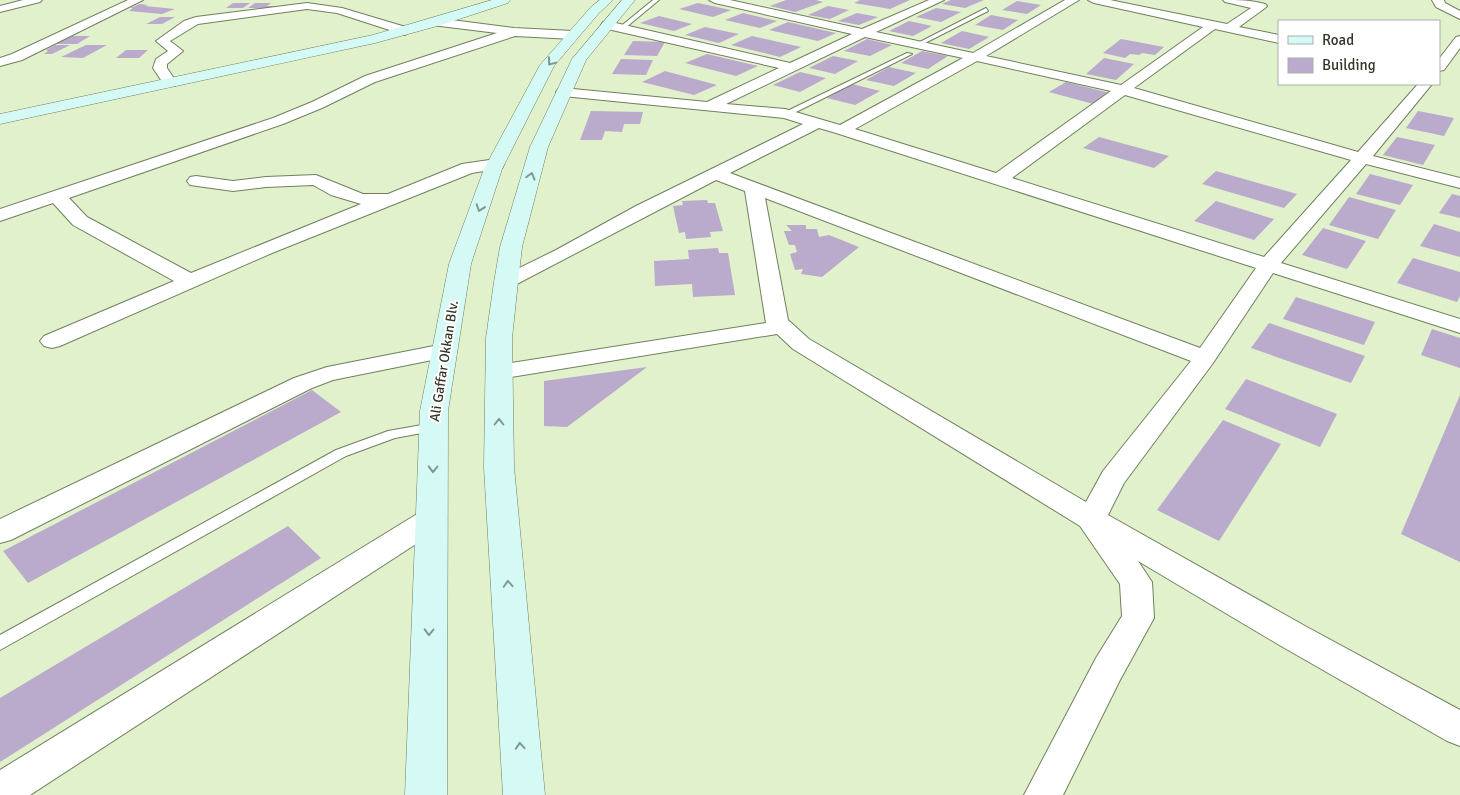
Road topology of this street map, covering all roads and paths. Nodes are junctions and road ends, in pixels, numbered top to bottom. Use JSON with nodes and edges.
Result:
{"nodes":[{"id":1,"x":36,"y":0,"type":"edge"},
{"id":2,"x":137,"y":0,"type":"edge"},
{"id":3,"x":504,"y":0,"type":"edge"},
{"id":4,"x":629,"y":0,"type":"edge"},
{"id":5,"x":656,"y":0,"type":"edge"},
{"id":6,"x":715,"y":0,"type":"edge"},
{"id":7,"x":938,"y":0,"type":"edge"},
{"id":8,"x":1073,"y":0,"type":"edge"},
{"id":9,"x":1094,"y":0,"type":"edge"},
{"id":10,"x":1229,"y":0,"type":"edge"},
{"id":11,"x":1439,"y":0,"type":"edge"},
{"id":12,"x":1460,"y":3,"type":"edge"},
{"id":13,"x":0,"y":9,"type":"edge"},
{"id":14,"x":986,"y":10,"type":"dead end"},
{"id":15,"x":1460,"y":16,"type":"edge"},
{"id":16,"x":612,"y":18,"type":"edge"},
{"id":17,"x":436,"y":22,"type":"junction"},
{"id":18,"x":1213,"y":25,"type":"junction"},
{"id":19,"x":1228,"y":28,"type":"junction"},
{"id":20,"x":405,"y":31,"type":"junction"},
{"id":21,"x":514,"y":32,"type":"junction"},
{"id":22,"x":863,"y":33,"type":"junction"},
{"id":23,"x":573,"y":35,"type":"junction"},
{"id":24,"x":1278,"y":39,"type":"edge"},
{"id":25,"x":1460,"y":40,"type":"edge"},
{"id":26,"x":913,"y":50,"type":"junction"},
{"id":27,"x":975,"y":57,"type":"junction"},
{"id":28,"x":0,"y":62,"type":"edge"},
{"id":29,"x":791,"y":67,"type":"junction"},
{"id":30,"x":1440,"y":67,"type":"edge"},
{"id":31,"x":1440,"y":68,"type":"edge"},
{"id":32,"x":1453,"y":71,"type":"dead end"},
{"id":33,"x":170,"y":83,"type":"junction"},
{"id":34,"x":1424,"y":85,"type":"edge"},
{"id":35,"x":1124,"y":90,"type":"junction"},
{"id":36,"x":562,"y":92,"type":"junction"},
{"id":37,"x":708,"y":107,"type":"junction"},
{"id":38,"x":785,"y":114,"type":"junction"},
{"id":39,"x":0,"y":119,"type":"edge"},
{"id":40,"x":817,"y":123,"type":"junction"},
{"id":41,"x":842,"y":130,"type":"junction"},
{"id":42,"x":1362,"y":158,"type":"junction"},
{"id":43,"x":496,"y":164,"type":"junction"},
{"id":44,"x":716,"y":174,"type":"junction"},
{"id":45,"x":998,"y":180,"type":"junction"},
{"id":46,"x":196,"y":181,"type":"dead end"},
{"id":47,"x":1460,"y":183,"type":"edge"},
{"id":48,"x":754,"y":189,"type":"junction"},
{"id":49,"x":57,"y":196,"type":"junction"},
{"id":50,"x":392,"y":198,"type":"junction"},
{"id":51,"x":0,"y":215,"type":"edge"},
{"id":52,"x":1269,"y":264,"type":"junction"},
{"id":53,"x":190,"y":281,"type":"junction"},
{"id":54,"x":506,"y":282,"type":"junction"},
{"id":55,"x":1460,"y":326,"type":"edge"},
{"id":56,"x":782,"y":327,"type":"junction"},
{"id":57,"x":52,"y":340,"type":"dead end"},
{"id":58,"x":444,"y":351,"type":"junction"},
{"id":59,"x":1205,"y":358,"type":"junction"},
{"id":60,"x":499,"y":372,"type":"junction"},
{"id":61,"x":433,"y":426,"type":"junction"},
{"id":62,"x":432,"y":519,"type":"junction"},
{"id":63,"x":1091,"y":519,"type":"junction"},
{"id":64,"x":0,"y":532,"type":"edge"},
{"id":65,"x":0,"y":643,"type":"edge"},
{"id":66,"x":1460,"y":729,"type":"edge"},
{"id":67,"x":0,"y":792,"type":"edge"},
{"id":68,"x":426,"y":795,"type":"edge"},
{"id":69,"x":524,"y":795,"type":"edge"},
{"id":70,"x":1043,"y":795,"type":"edge"}],
"edges":[{"from":1,"to":13,"type":"street"},
{"from":2,"to":28,"type":"street"},
{"from":3,"to":17,"type":"main road"},
{"from":4,"to":16,"type":"main road","name":"Ali Gaffar Okkan Blv."},
{"from":5,"to":16,"type":"lane"},
{"from":6,"to":22,"type":"street"},
{"from":7,"to":22,"type":"street"},
{"from":8,"to":27,"type":"street"},
{"from":9,"to":18,"type":"street"},
{"from":10,"to":19,"type":"street"},
{"from":11,"to":12,"type":"street"},
{"from":11,"to":15,"type":"street"},
{"from":14,"to":26,"type":"lane"},
{"from":16,"to":23,"type":"main road","name":"Ali Gaffar Okkan Blv."},
{"from":16,"to":29,"type":"street"},
{"from":16,"to":36,"type":"main road","name":"Ali Gaffar Okkan Blv."},
{"from":17,"to":20,"type":"main road"},
{"from":17,"to":21,"type":"street"},
{"from":18,"to":19,"type":"street"},
{"from":18,"to":35,"type":"street"},
{"from":19,"to":24,"type":"street"},
{"from":20,"to":33,"type":"main road"},
{"from":20,"to":33,"type":"street"},
{"from":21,"to":23,"type":"street"},
{"from":21,"to":49,"type":"street"},
{"from":22,"to":26,"type":"street"},
{"from":22,"to":29,"type":"street"},
{"from":23,"to":43,"type":"main road","name":"Ali Gaffar Okkan Blv.","one_way":true},
{"from":25,"to":30,"type":"street"},
{"from":26,"to":27,"type":"street"},
{"from":26,"to":38,"type":"lane"},
{"from":27,"to":35,"type":"street"},
{"from":27,"to":41,"type":"street"},
{"from":29,"to":37,"type":"street"},
{"from":31,"to":32,"type":"street"},
{"from":33,"to":39,"type":"main road"},
{"from":34,"to":42,"type":"street"},
{"from":35,"to":42,"type":"street"},
{"from":35,"to":45,"type":"street"},
{"from":36,"to":37,"type":"street"},
{"from":54,"to":36,"type":"main road","name":"Ali Gaffar Okkan Blv.","one_way":true},
{"from":37,"to":38,"type":"street"},
{"from":38,"to":40,"type":"street"},
{"from":40,"to":41,"type":"street"},
{"from":40,"to":44,"type":"street"},
{"from":41,"to":45,"type":"street"},
{"from":42,"to":47,"type":"street"},
{"from":42,"to":52,"type":"street"},
{"from":43,"to":50,"type":"street"},
{"from":43,"to":58,"type":"main road","name":"Ali Gaffar Okkan Blv.","one_way":true},
{"from":44,"to":48,"type":"street"},
{"from":44,"to":54,"type":"street"},
{"from":45,"to":52,"type":"street"},
{"from":46,"to":50,"type":"street"},
{"from":48,"to":56,"type":"street"},
{"from":48,"to":59,"type":"street"},
{"from":49,"to":51,"type":"street"},
{"from":49,"to":53,"type":"street"},
{"from":50,"to":53,"type":"street"},
{"from":52,"to":55,"type":"street"},
{"from":52,"to":59,"type":"street"},
{"from":53,"to":57,"type":"street"},
{"from":54,"to":60,"type":"main road","name":"Ali Gaffar Okkan Blv."},
{"from":56,"to":60,"type":"street"},
{"from":56,"to":63,"type":"street"},
{"from":58,"to":61,"type":"main road","name":"Ali Gaffar Okkan Blv."},
{"from":58,"to":64,"type":"street"},
{"from":59,"to":63,"type":"street"},
{"from":69,"to":60,"type":"main road","name":"Ali Gaffar Okkan Blv.","one_way":true},
{"from":61,"to":62,"type":"main road","name":"Ali Gaffar Okkan Blv.","one_way":true},
{"from":61,"to":65,"type":"lane"},
{"from":62,"to":67,"type":"street"},
{"from":62,"to":68,"type":"main road","name":"Ali Gaffar Okkan Blv.","one_way":true},
{"from":63,"to":66,"type":"street"},
{"from":63,"to":70,"type":"street"}]}
